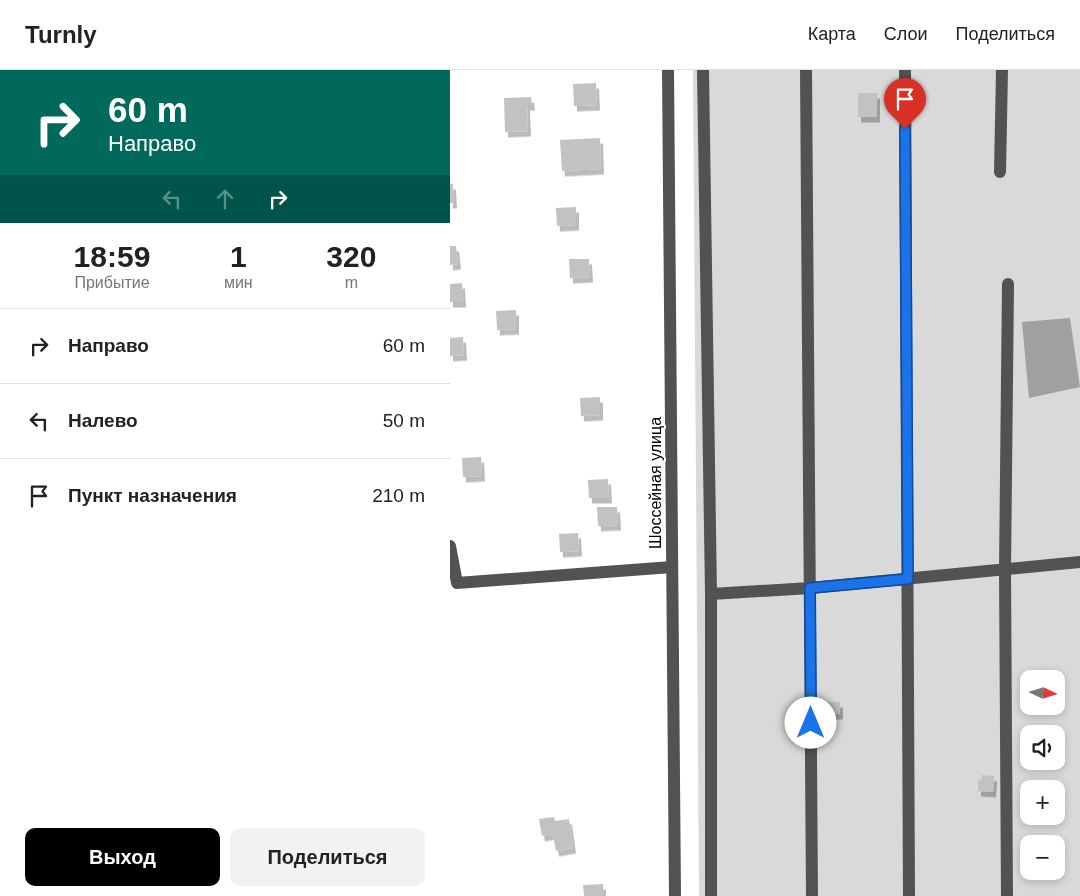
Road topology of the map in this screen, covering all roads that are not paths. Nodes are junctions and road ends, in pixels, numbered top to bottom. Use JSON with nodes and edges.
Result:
{"nodes":[{"id":1,"x":668,"y":70,"type":"edge"},
{"id":2,"x":703,"y":70,"type":"edge"},
{"id":3,"x":806,"y":70,"type":"edge"},
{"id":4,"x":904,"y":70,"type":"edge"},
{"id":5,"x":1002,"y":70,"type":"edge"},
{"id":6,"x":1000,"y":172,"type":"dead end"},
{"id":7,"x":1008,"y":284,"type":"dead end"},
{"id":8,"x":450,"y":546,"type":"edge"},
{"id":9,"x":1080,"y":562,"type":"edge"},
{"id":10,"x":672,"y":567,"type":"junction"},
{"id":11,"x":1005,"y":570,"type":"junction"},
{"id":12,"x":908,"y":579,"type":"junction"},
{"id":13,"x":810,"y":588,"type":"junction"},
{"id":14,"x":711,"y":594,"type":"junction"},
{"id":15,"x":675,"y":896,"type":"edge"},
{"id":16,"x":711,"y":896,"type":"edge"},
{"id":17,"x":812,"y":896,"type":"edge"},
{"id":18,"x":908,"y":896,"type":"edge"},
{"id":19,"x":1007,"y":896,"type":"edge"}],
"edges":[{"from":1,"to":10,"type":"street","name":"Шоссейная улица"},
{"from":2,"to":14,"type":"street"},
{"from":3,"to":13,"type":"street"},
{"from":4,"to":12,"type":"street"},
{"from":5,"to":6,"type":"street"},
{"from":7,"to":11,"type":"street"},
{"from":8,"to":10,"type":"street"},
{"from":9,"to":11,"type":"street"},
{"from":10,"to":15,"type":"street","name":"Шоссейная улица"},
{"from":11,"to":12,"type":"street"},
{"from":11,"to":19,"type":"street"},
{"from":12,"to":13,"type":"street"},
{"from":12,"to":18,"type":"street"},
{"from":13,"to":14,"type":"street"},
{"from":13,"to":17,"type":"street"},
{"from":14,"to":16,"type":"street"}]}
